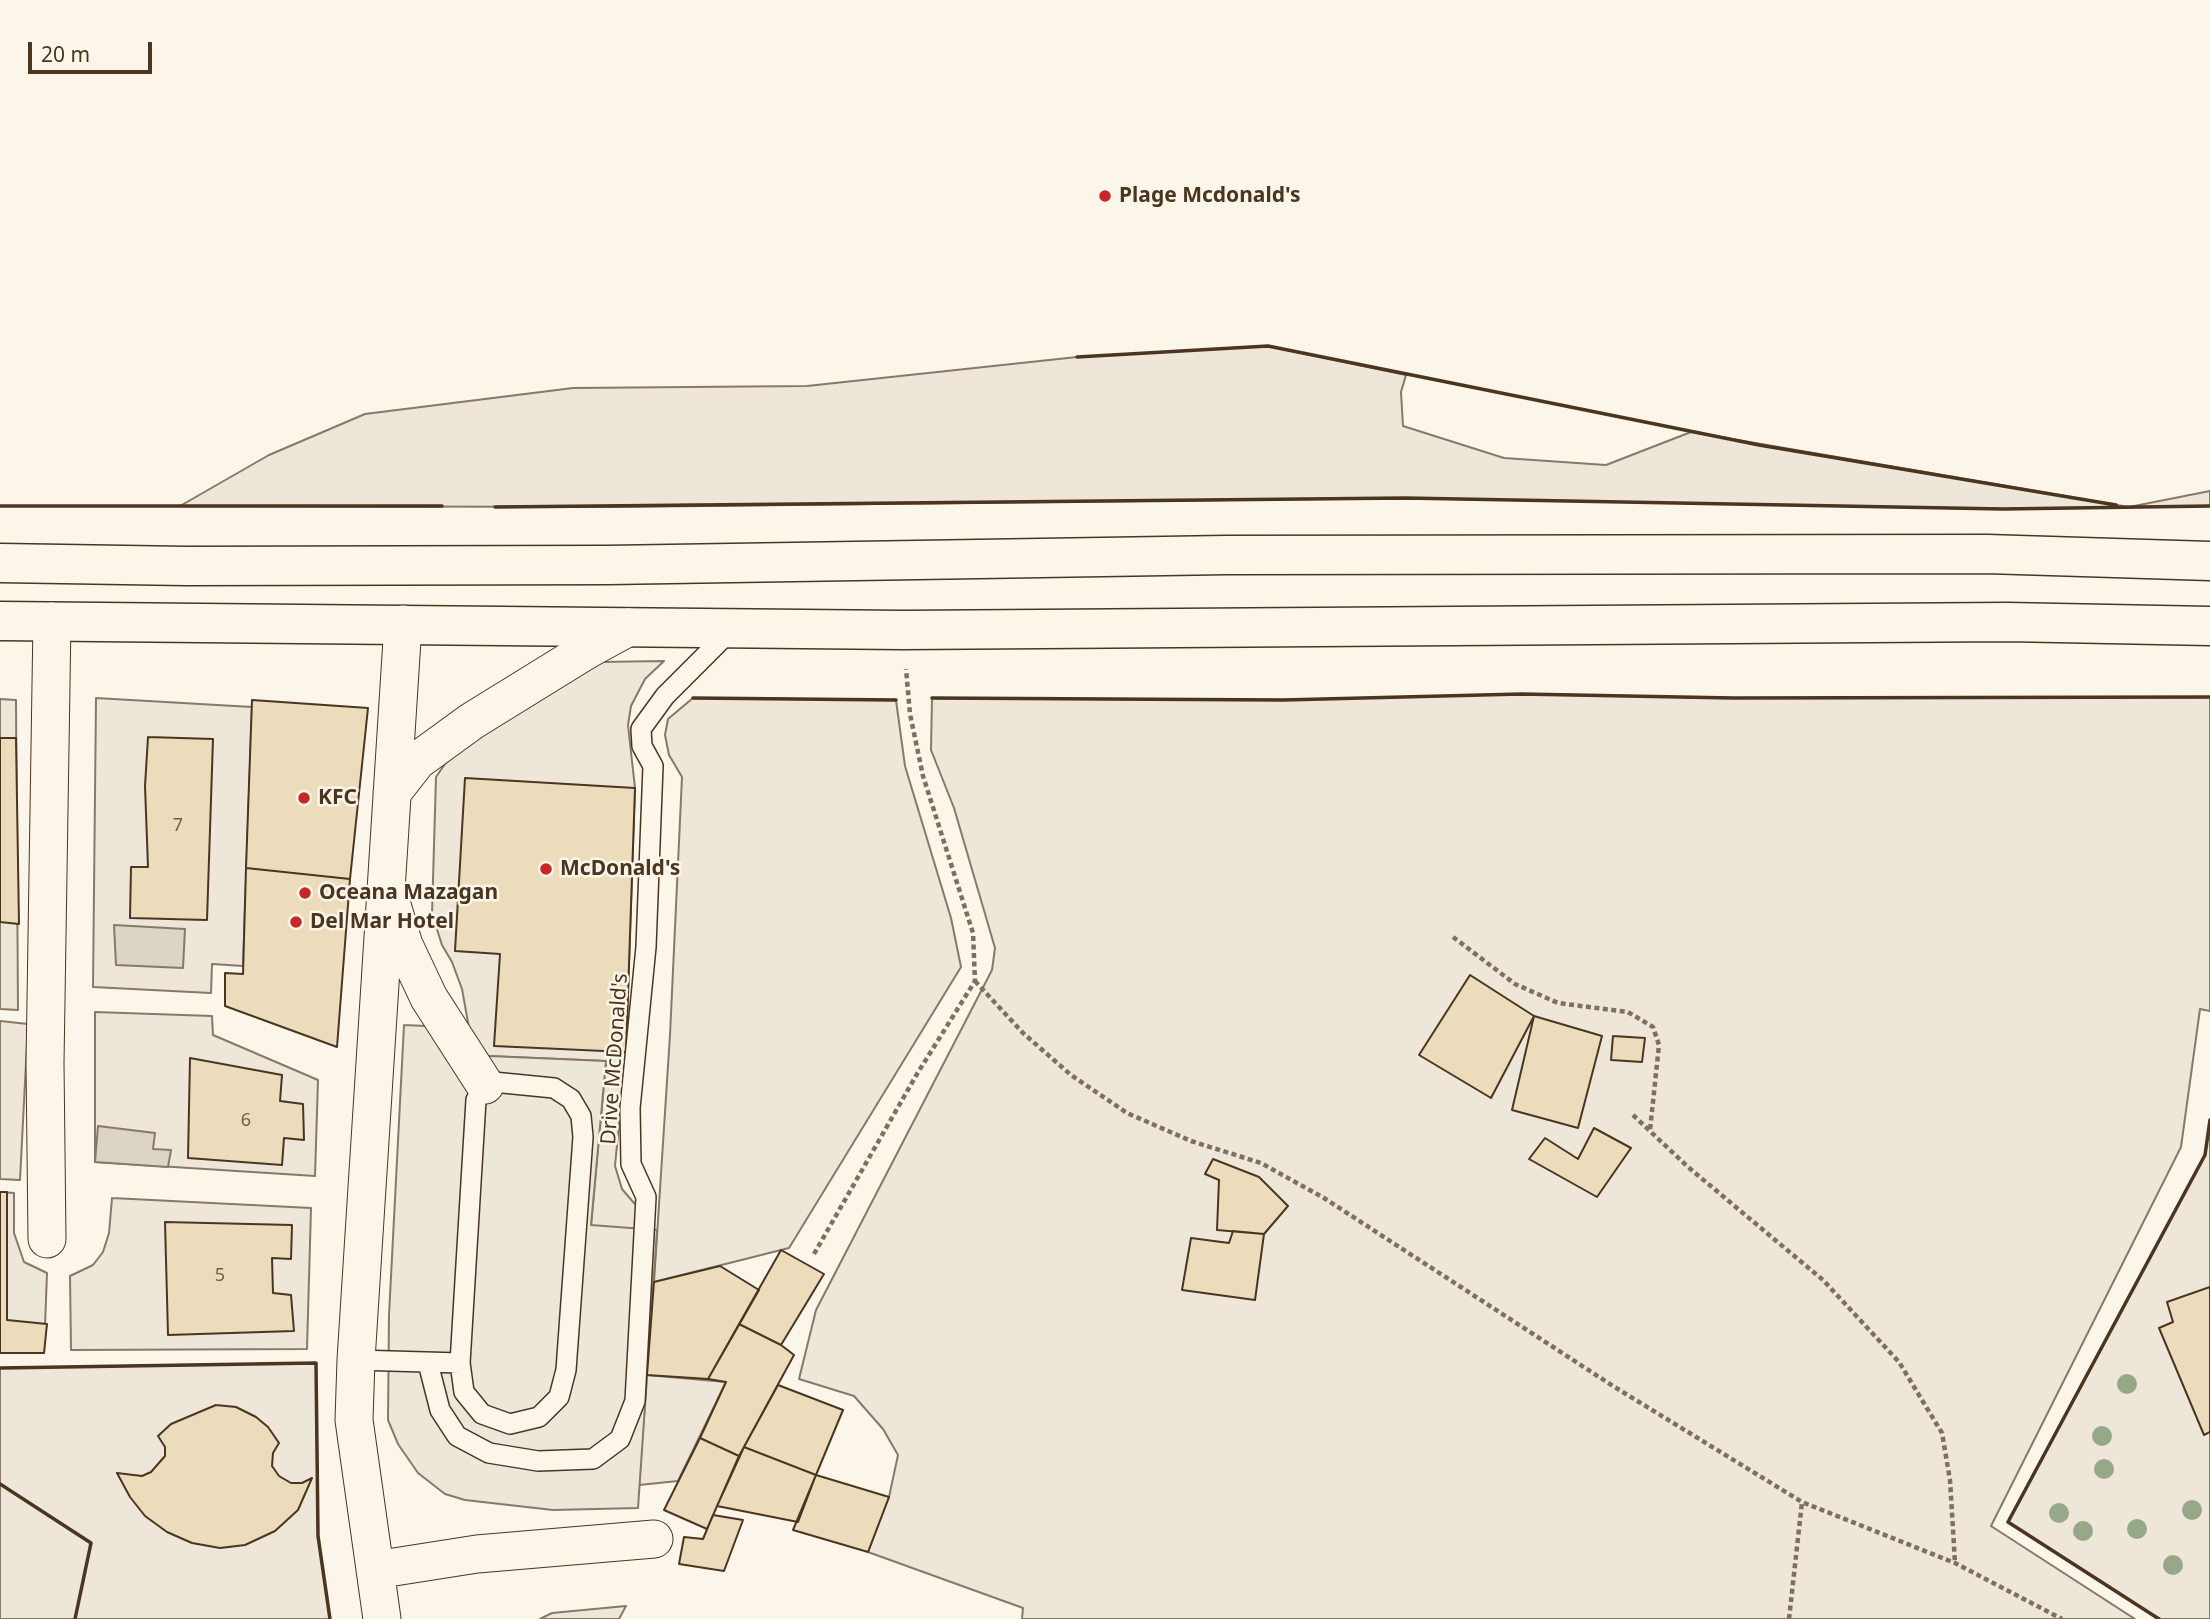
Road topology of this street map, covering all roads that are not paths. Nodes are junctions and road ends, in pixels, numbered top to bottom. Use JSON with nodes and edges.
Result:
{"nodes":[{"id":1,"x":2210,"y":561,"type":"edge"},
{"id":2,"x":0,"y":563,"type":"edge"},
{"id":3,"x":0,"y":621,"type":"edge"},
{"id":4,"x":52,"y":621,"type":"junction"},
{"id":5,"x":403,"y":624,"type":"junction"},
{"id":6,"x":2210,"y":626,"type":"edge"},
{"id":7,"x":629,"y":627,"type":"junction"},
{"id":8,"x":733,"y":628,"type":"junction"},
{"id":9,"x":392,"y":793,"type":"junction"},
{"id":10,"x":386,"y":884,"type":"junction"},
{"id":11,"x":485,"y":1085,"type":"junction"},
{"id":12,"x":47,"y":1239,"type":"dead end"},
{"id":13,"x":356,"y":1360,"type":"junction"},
{"id":14,"x":428,"y":1363,"type":"junction"},
{"id":15,"x":460,"y":1363,"type":"junction"},
{"id":16,"x":654,"y":1539,"type":"dead end"},
{"id":17,"x":375,"y":1570,"type":"junction"},
{"id":18,"x":382,"y":1619,"type":"edge"}],
"edges":[{"from":1,"to":2,"type":"highway"},
{"from":3,"to":4,"type":"highway"},
{"from":4,"to":5,"type":"highway"},
{"from":4,"to":12,"type":"street"},
{"from":5,"to":7,"type":"highway"},
{"from":5,"to":9,"type":"street"},
{"from":6,"to":8,"type":"highway"},
{"from":7,"to":8,"type":"highway"},
{"from":7,"to":9,"type":"street"},
{"from":8,"to":14,"type":"lane","name":"Drive McDonald's"},
{"from":9,"to":10,"type":"street"},
{"from":10,"to":11,"type":"street"},
{"from":10,"to":13,"type":"street"},
{"from":11,"to":15,"type":"lane"},
{"from":11,"to":15,"type":"lane"},
{"from":13,"to":14,"type":"lane"},
{"from":13,"to":17,"type":"street"},
{"from":14,"to":15,"type":"lane"},
{"from":16,"to":17,"type":"street"},
{"from":17,"to":18,"type":"street"}]}
